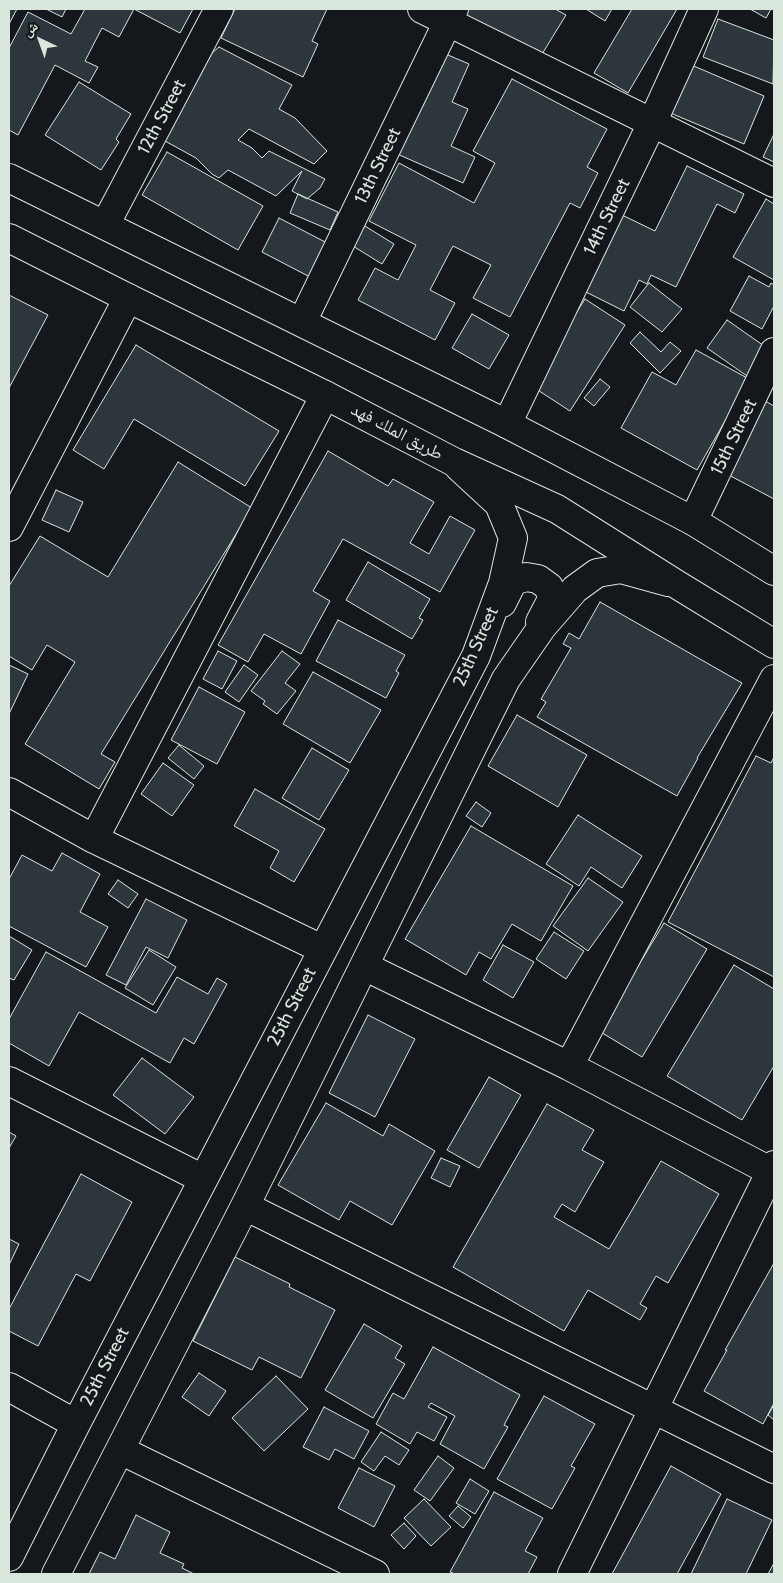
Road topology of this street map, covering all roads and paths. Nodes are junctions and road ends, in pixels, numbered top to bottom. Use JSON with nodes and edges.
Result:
{"nodes":[{"id":1,"x":219,"y":9,"type":"edge"},
{"id":2,"x":422,"y":9,"type":"edge"},
{"id":3,"x":704,"y":9,"type":"edge"},
{"id":4,"x":451,"y":16,"type":"edge"},
{"id":5,"x":652,"y":123,"type":"junction"},
{"id":6,"x":9,"y":178,"type":"edge"},
{"id":7,"x":774,"y":183,"type":"edge"},
{"id":8,"x":105,"y":225,"type":"junction"},
{"id":9,"x":9,"y":238,"type":"edge"},
{"id":10,"x":128,"y":298,"type":"junction"},
{"id":11,"x":302,"y":322,"type":"junction"},
{"id":12,"x":774,"y":352,"type":"edge"},
{"id":13,"x":325,"y":395,"type":"junction"},
{"id":14,"x":507,"y":424,"type":"junction"},
{"id":15,"x":454,"y":462,"type":"junction"},
{"id":16,"x":693,"y":521,"type":"junction"},
{"id":17,"x":9,"y":527,"type":"edge"},
{"id":18,"x":774,"y":571,"type":"edge"},
{"id":19,"x":676,"y":584,"type":"junction"},
{"id":20,"x":774,"y":644,"type":"edge"},
{"id":21,"x":476,"y":656,"type":"junction"},
{"id":22,"x":506,"y":679,"type":"junction"},
{"id":23,"x":774,"y":679,"type":"edge"},
{"id":24,"x":9,"y":792,"type":"edge"},
{"id":25,"x":94,"y":839,"type":"junction"},
{"id":26,"x":322,"y":948,"type":"junction"},
{"id":27,"x":364,"y":966,"type":"junction"},
{"id":28,"x":569,"y":1066,"type":"junction"},
{"id":29,"x":9,"y":1081,"type":"edge"},
{"id":30,"x":773,"y":1170,"type":"edge"},
{"id":31,"x":202,"y":1179,"type":"junction"},
{"id":32,"x":245,"y":1206,"type":"junction"},
{"id":33,"x":9,"y":1387,"type":"edge"},
{"id":34,"x":654,"y":1408,"type":"junction"},
{"id":35,"x":76,"y":1424,"type":"junction"},
{"id":36,"x":120,"y":1450,"type":"junction"},
{"id":37,"x":774,"y":1469,"type":"edge"},
{"id":38,"x":9,"y":1557,"type":"edge"},
{"id":39,"x":56,"y":1574,"type":"edge"},
{"id":40,"x":375,"y":1574,"type":"edge"},
{"id":41,"x":572,"y":1574,"type":"edge"}],
"edges":[{"from":1,"to":8,"type":"main road","name":"12th Street"},
{"from":2,"to":4,"type":"main road"},
{"from":3,"to":5,"type":"main road","name":"14th Street"},
{"from":4,"to":5,"type":"main road"},
{"from":4,"to":11,"type":"main road","name":"13th Street"},
{"from":5,"to":7,"type":"main road"},
{"from":5,"to":14,"type":"main road","name":"14th Street"},
{"from":6,"to":8,"type":"main road"},
{"from":8,"to":11,"type":"main road"},
{"from":9,"to":10,"type":"main road","name":"طريق الملك فهد"},
{"from":10,"to":13,"type":"main road","name":"طريق الملك فهد"},
{"from":10,"to":17,"type":"main road"},
{"from":11,"to":14,"type":"main road"},
{"from":12,"to":16,"type":"main road","name":"15th Street"},
{"from":13,"to":15,"type":"main road","name":"طريق الملك فهد"},
{"from":13,"to":25,"type":"main road"},
{"from":14,"to":16,"type":"main road"},
{"from":15,"to":19,"type":"main road","name":"طريق الملك فهد"},
{"from":15,"to":21,"type":"main road","name":"25th Street"},
{"from":16,"to":18,"type":"main road"},
{"from":19,"to":20,"type":"main road","name":"طريق الملك فهد"},
{"from":19,"to":22,"type":"main road"},
{"from":21,"to":22,"type":"main road"},
{"from":21,"to":26,"type":"main road","name":"25th Street"},
{"from":22,"to":27,"type":"main road"},
{"from":23,"to":28,"type":"main road"},
{"from":24,"to":25,"type":"main road"},
{"from":25,"to":26,"type":"main road"},
{"from":26,"to":31,"type":"main road","name":"25th Street"},
{"from":27,"to":28,"type":"main road"},
{"from":27,"to":32,"type":"main road"},
{"from":28,"to":30,"type":"main road"},
{"from":29,"to":31,"type":"main road"},
{"from":30,"to":34,"type":"main road"},
{"from":31,"to":35,"type":"main road","name":"25th Street"},
{"from":32,"to":34,"type":"main road"},
{"from":32,"to":36,"type":"main road"},
{"from":33,"to":35,"type":"main road"},
{"from":34,"to":37,"type":"main road"},
{"from":34,"to":41,"type":"main road"},
{"from":35,"to":38,"type":"main road","name":"25th Street"},
{"from":36,"to":39,"type":"main road"},
{"from":36,"to":40,"type":"main road"}]}
